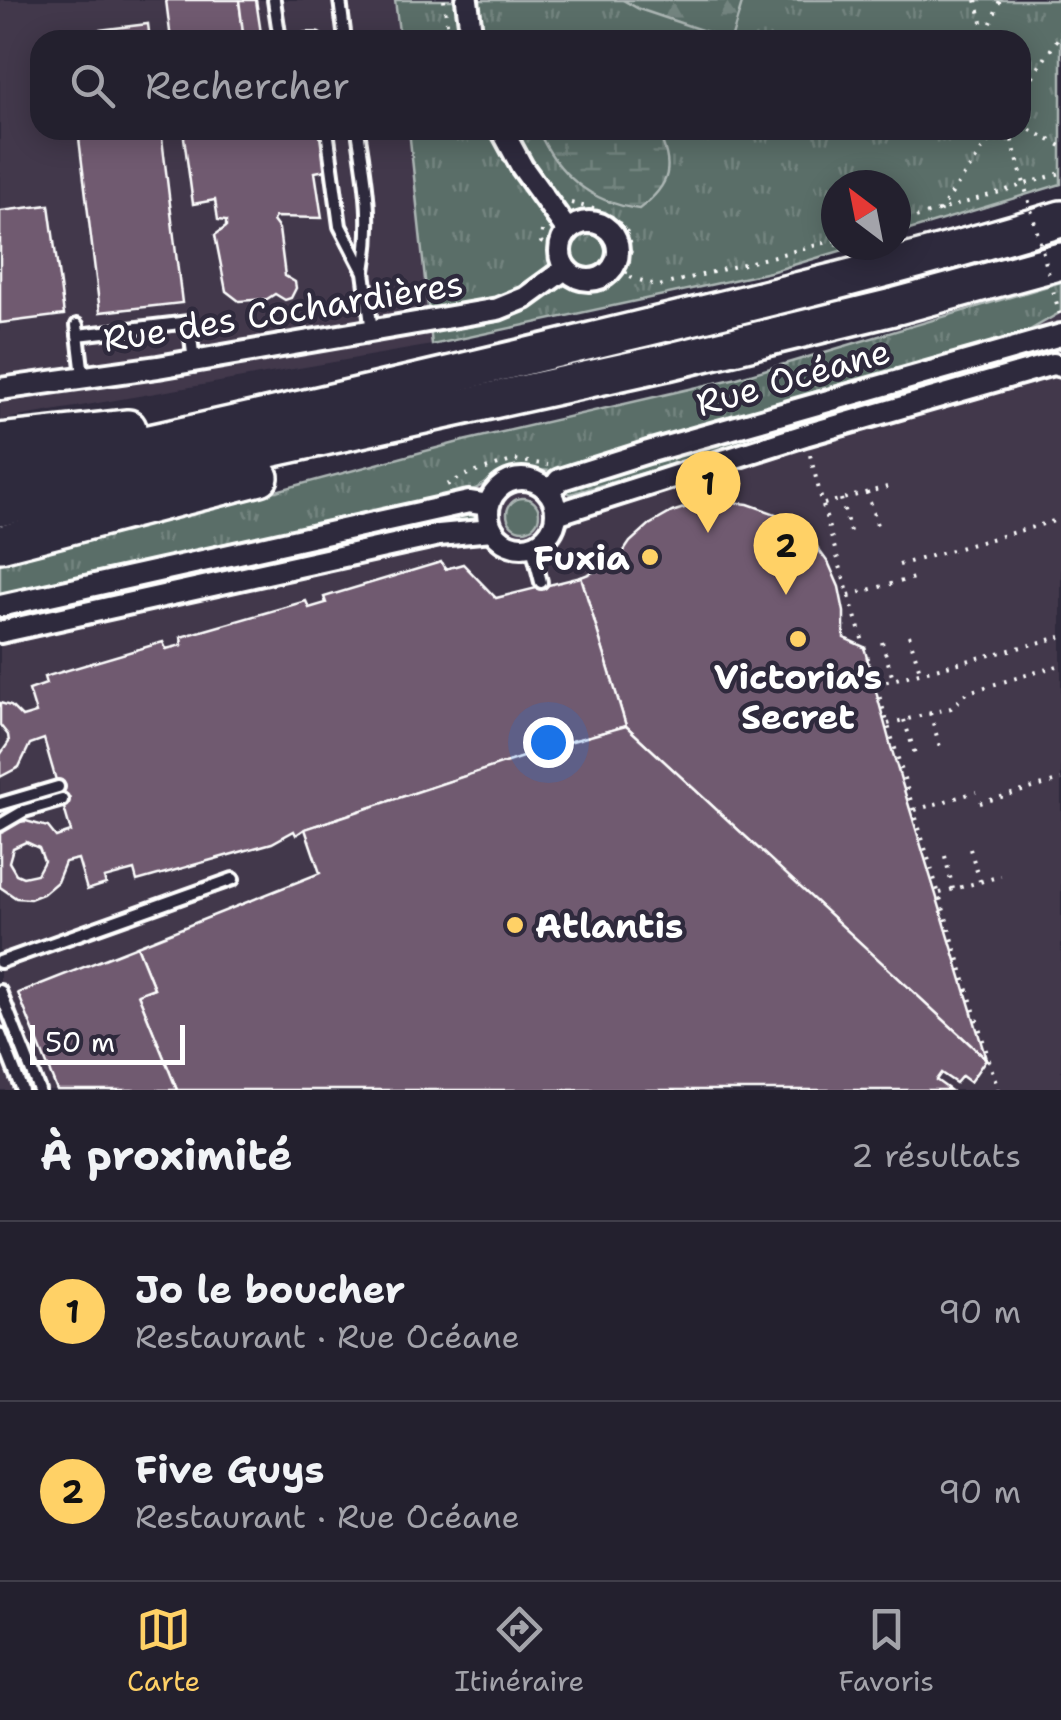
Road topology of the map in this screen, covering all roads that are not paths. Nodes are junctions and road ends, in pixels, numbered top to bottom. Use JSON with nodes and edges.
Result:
{"nodes":[{"id":1,"x":274,"y":0,"type":"edge"},
{"id":2,"x":340,"y":0,"type":"edge"},
{"id":3,"x":467,"y":0,"type":"edge"},
{"id":4,"x":278,"y":30,"type":"edge"},
{"id":5,"x":344,"y":30,"type":"edge"},
{"id":6,"x":471,"y":30,"type":"edge"},
{"id":7,"x":328,"y":140,"type":"edge"},
{"id":8,"x":359,"y":140,"type":"edge"},
{"id":9,"x":507,"y":140,"type":"edge"},
{"id":10,"x":1061,"y":219,"type":"edge"},
{"id":11,"x":568,"y":231,"type":"junction"},
{"id":12,"x":1061,"y":261,"type":"edge"},
{"id":13,"x":565,"y":268,"type":"junction"},
{"id":14,"x":364,"y":272,"type":"junction"},
{"id":15,"x":372,"y":330,"type":"junction"},
{"id":16,"x":1061,"y":340,"type":"edge"},
{"id":17,"x":194,"y":361,"type":"junction"},
{"id":18,"x":1061,"y":366,"type":"edge"},
{"id":19,"x":83,"y":376,"type":"junction"},
{"id":20,"x":0,"y":388,"type":"edge"},
{"id":21,"x":547,"y":389,"type":"junction"},
{"id":22,"x":241,"y":422,"type":"junction"},
{"id":23,"x":0,"y":442,"type":"edge"},
{"id":24,"x":0,"y":475,"type":"edge"},
{"id":25,"x":550,"y":493,"type":"junction"},
{"id":26,"x":488,"y":505,"type":"junction"},
{"id":27,"x":0,"y":508,"type":"edge"},
{"id":28,"x":556,"y":514,"type":"junction"},
{"id":29,"x":492,"y":530,"type":"junction"},
{"id":30,"x":0,"y":544,"type":"edge"},
{"id":31,"x":532,"y":546,"type":"junction"},
{"id":32,"x":541,"y":582,"type":"dead end"},
{"id":33,"x":0,"y":606,"type":"edge"},
{"id":34,"x":0,"y":632,"type":"edge"},
{"id":35,"x":58,"y":787,"type":"dead end"},
{"id":36,"x":62,"y":800,"type":"dead end"},
{"id":37,"x":0,"y":804,"type":"edge"},
{"id":38,"x":0,"y":824,"type":"edge"},
{"id":39,"x":233,"y":879,"type":"dead end"},
{"id":40,"x":0,"y":962,"type":"edge"},
{"id":41,"x":0,"y":991,"type":"edge"},
{"id":42,"x":0,"y":1034,"type":"edge"},
{"id":43,"x":22,"y":1090,"type":"edge"},
{"id":44,"x":38,"y":1090,"type":"edge"}],
"edges":[{"from":1,"to":4,"type":"lane"},
{"from":2,"to":5,"type":"lane"},
{"from":3,"to":6,"type":"street"},
{"from":7,"to":14,"type":"lane"},
{"from":8,"to":14,"type":"lane"},
{"from":9,"to":11,"type":"street"},
{"from":10,"to":22,"type":"highway"},
{"from":11,"to":13,"type":"street"},
{"from":11,"to":13,"type":"street"},
{"from":12,"to":21,"type":"highway"},
{"from":13,"to":15,"type":"street","name":"Rue des Cochardières"},
{"from":14,"to":15,"type":"lane"},
{"from":15,"to":17,"type":"street","name":"Rue des Cochardières"},
{"from":16,"to":25,"type":"street","name":"Rue Océane"},
{"from":17,"to":19,"type":"street","name":"Rue des Cochardières"},
{"from":17,"to":19,"type":"lane"},
{"from":18,"to":28,"type":"street","name":"Rue Océane"},
{"from":19,"to":20,"type":"street","name":"Rue des Cochardières"},
{"from":21,"to":27,"type":"highway"},
{"from":21,"to":30,"type":"highway"},
{"from":22,"to":23,"type":"highway"},
{"from":22,"to":24,"type":"highway"},
{"from":25,"to":26,"type":"street"},
{"from":25,"to":28,"type":"street"},
{"from":26,"to":29,"type":"street"},
{"from":26,"to":33,"type":"street"},
{"from":28,"to":31,"type":"street"},
{"from":29,"to":31,"type":"street"},
{"from":29,"to":34,"type":"street"},
{"from":31,"to":32,"type":"lane"},
{"from":35,"to":37,"type":"lane"},
{"from":36,"to":38,"type":"lane"},
{"from":39,"to":40,"type":"lane"},
{"from":41,"to":44,"type":"lane"},
{"from":42,"to":43,"type":"lane"}]}
